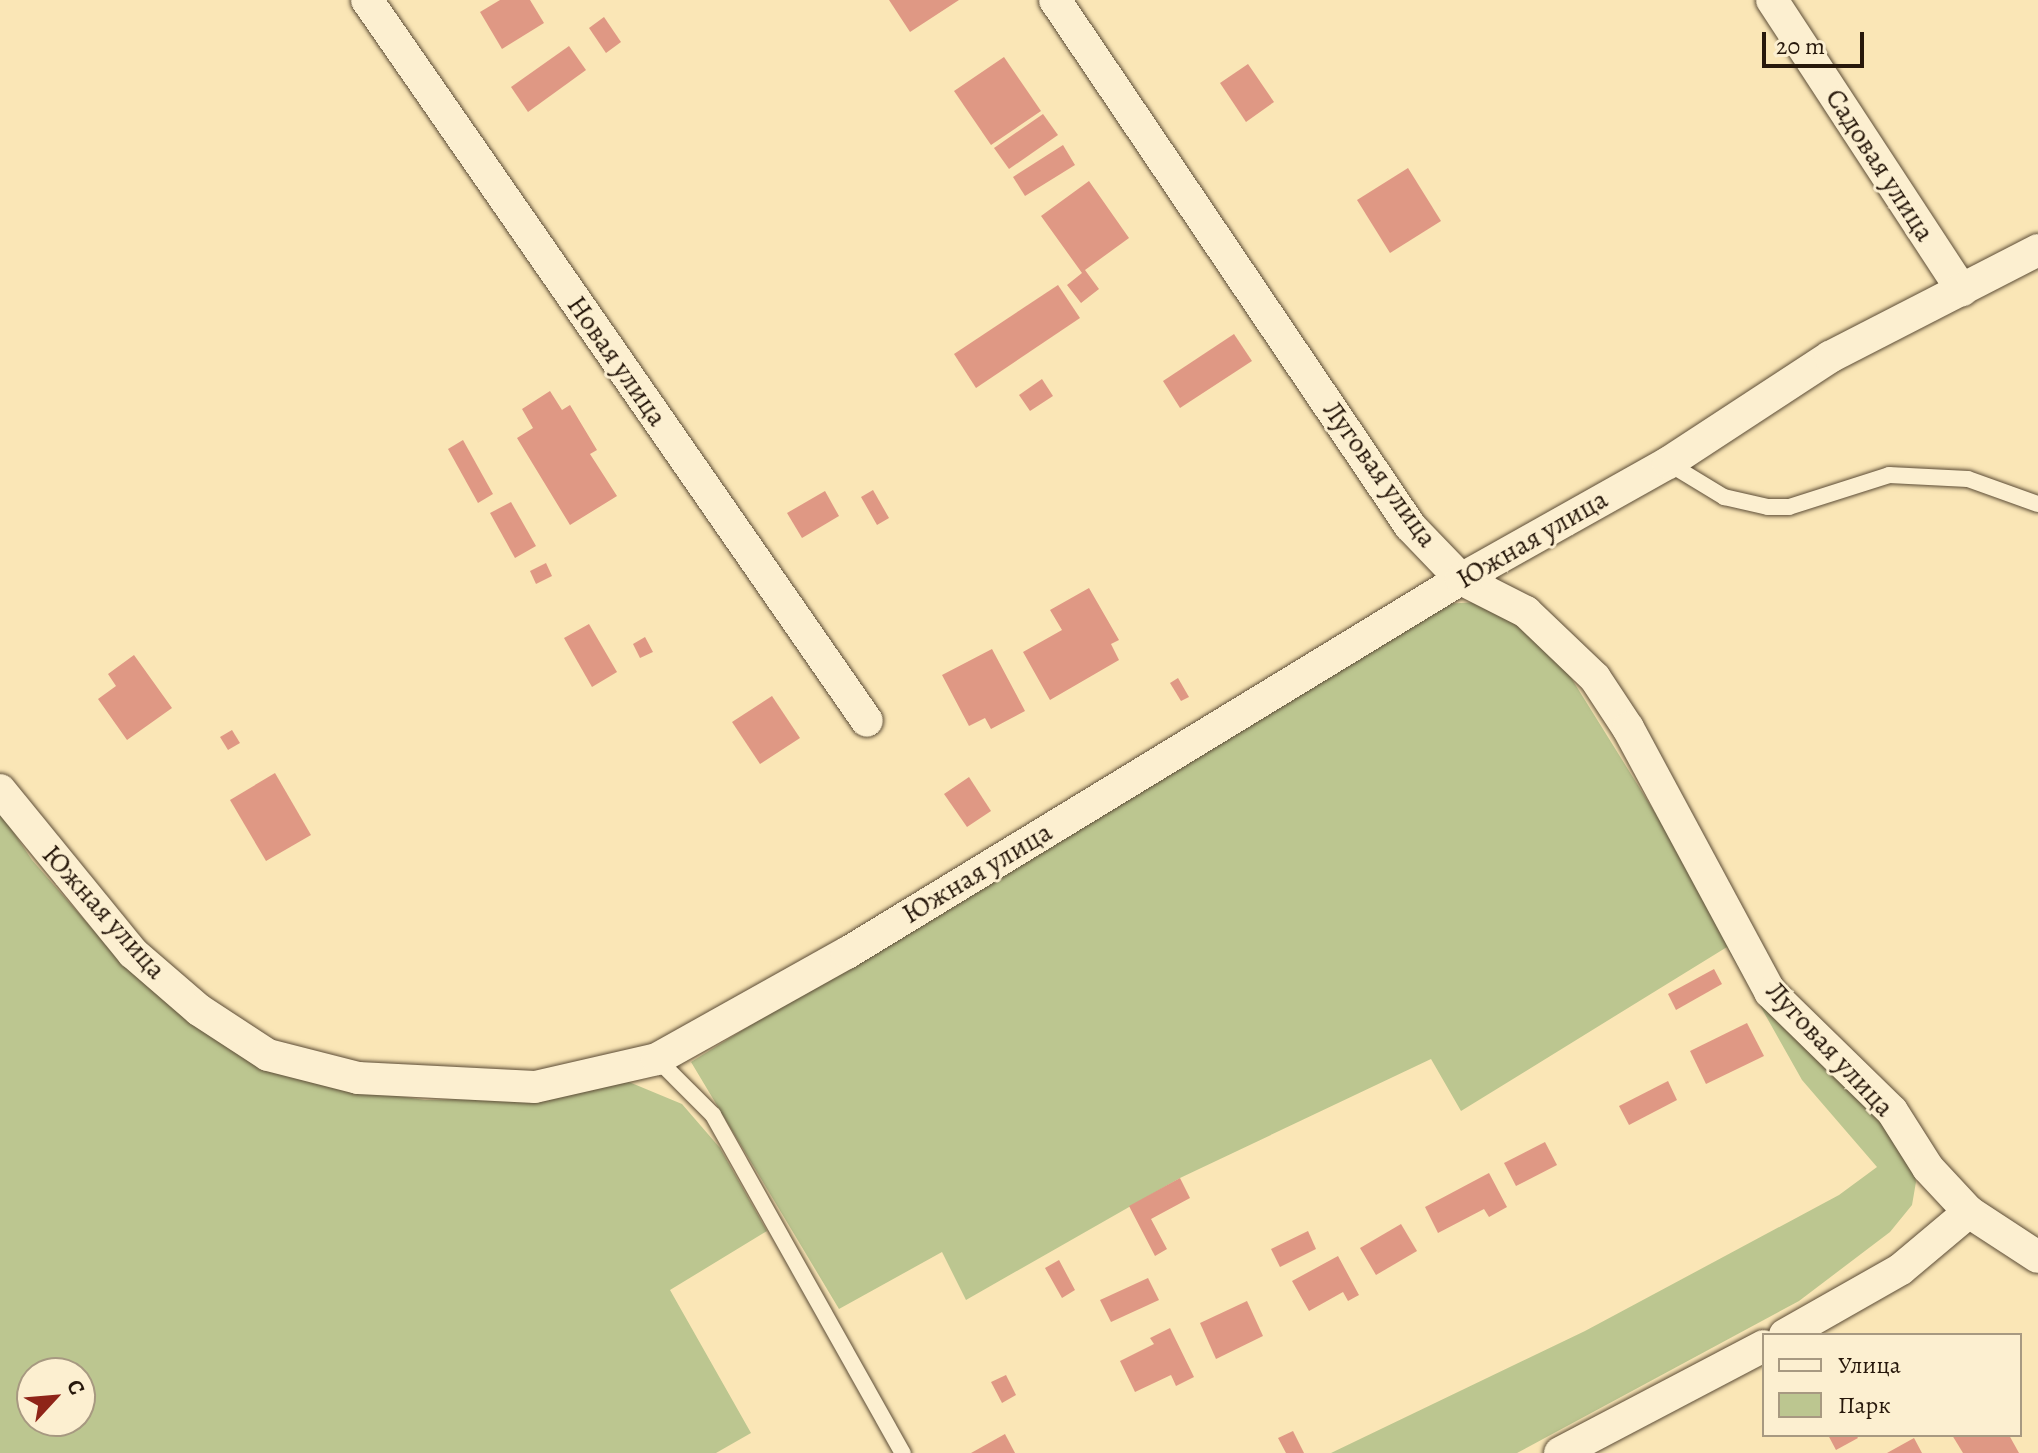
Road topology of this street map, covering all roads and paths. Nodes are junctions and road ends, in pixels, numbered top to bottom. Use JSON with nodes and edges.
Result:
{"nodes":[{"id":1,"x":367,"y":0,"type":"edge"},
{"id":2,"x":1055,"y":0,"type":"edge"},
{"id":3,"x":1772,"y":0,"type":"edge"},
{"id":4,"x":2038,"y":250,"type":"edge"},
{"id":5,"x":1962,"y":290,"type":"junction"},
{"id":6,"x":1668,"y":463,"type":"junction"},
{"id":7,"x":2038,"y":504,"type":"edge"},
{"id":8,"x":1461,"y":579,"type":"junction"},
{"id":9,"x":867,"y":721,"type":"dead end"},
{"id":10,"x":0,"y":790,"type":"edge"},
{"id":11,"x":657,"y":1059,"type":"junction"},
{"id":12,"x":1969,"y":1212,"type":"junction"},
{"id":13,"x":2038,"y":1257,"type":"edge"},
{"id":14,"x":1789,"y":1333,"type":"edge"},
{"id":15,"x":1762,"y":1347,"type":"edge"},
{"id":16,"x":903,"y":1453,"type":"edge"},
{"id":17,"x":1560,"y":1453,"type":"edge"}],
"edges":[{"from":1,"to":9,"type":"street","name":"Новая улица"},
{"from":2,"to":8,"type":"street","name":"Луговая улица"},
{"from":3,"to":5,"type":"street","name":"Садовая улица"},
{"from":4,"to":5,"type":"street","name":"Южная улица"},
{"from":5,"to":6,"type":"street","name":"Южная улица"},
{"from":6,"to":7,"type":"lane"},
{"from":6,"to":8,"type":"street","name":"Южная улица"},
{"from":8,"to":11,"type":"street","name":"Южная улица"},
{"from":8,"to":12,"type":"street","name":"Луговая улица"},
{"from":10,"to":11,"type":"street","name":"Южная улица"},
{"from":11,"to":16,"type":"lane"},
{"from":12,"to":13,"type":"street","name":"Луговая улица"},
{"from":12,"to":14,"type":"street"},
{"from":15,"to":17,"type":"street"}]}
